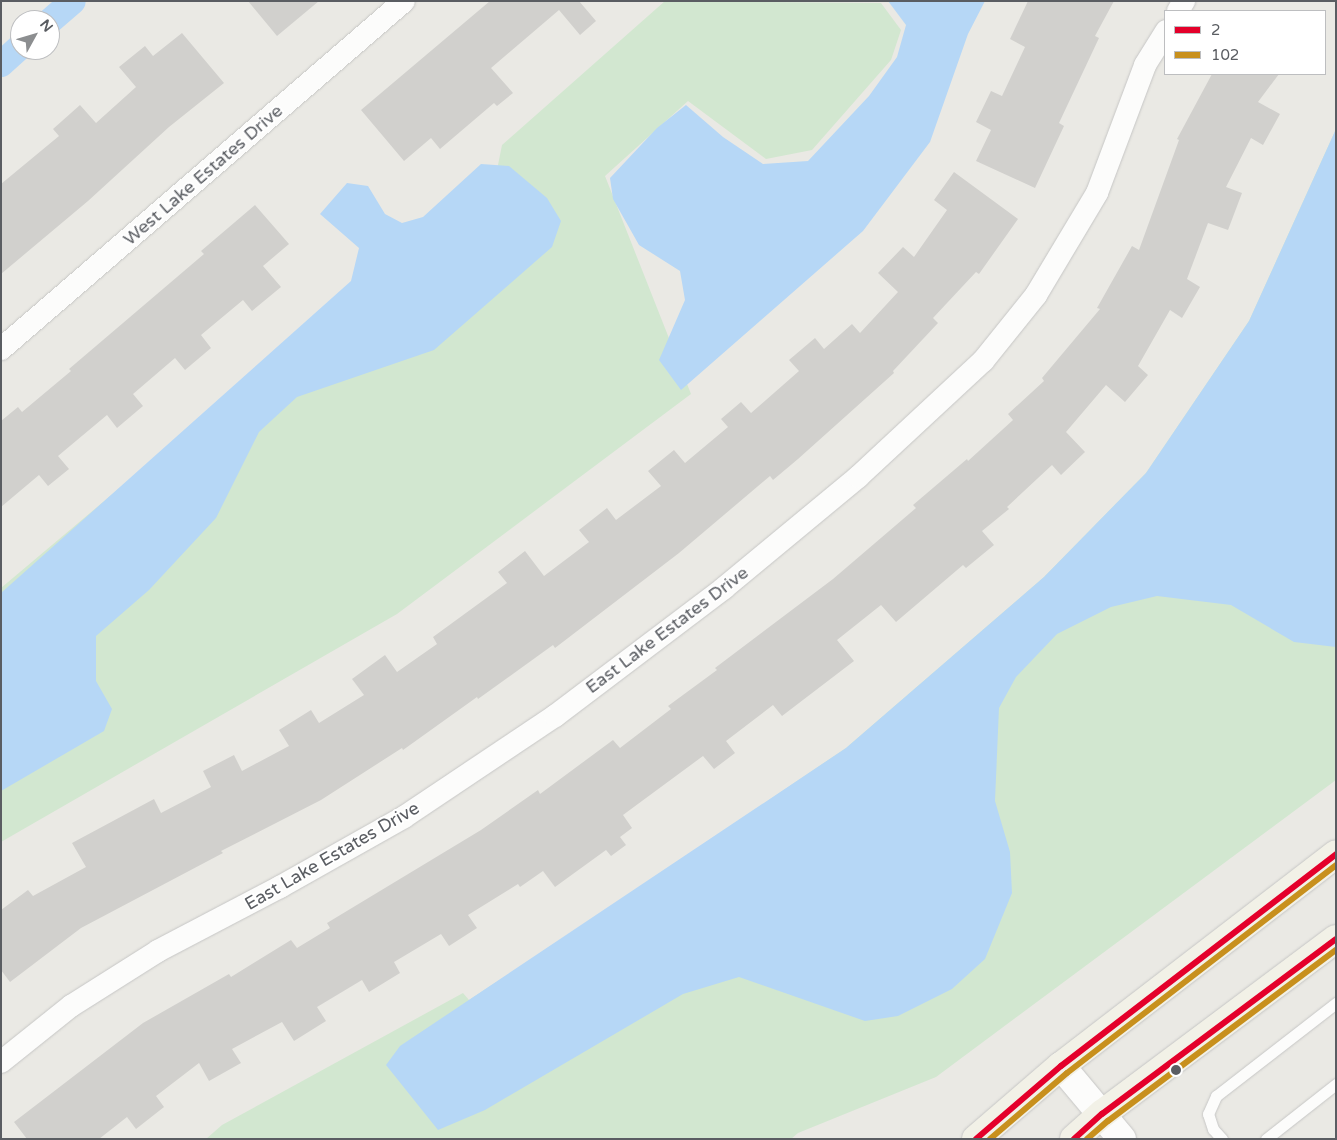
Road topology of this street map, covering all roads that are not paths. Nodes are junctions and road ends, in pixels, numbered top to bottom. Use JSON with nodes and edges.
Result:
{"nodes":[{"id":1,"x":404,"y":1,"type":"edge"},
{"id":2,"x":1164,"y":34,"type":"edge"},
{"id":3,"x":1,"y":349,"type":"edge"},
{"id":4,"x":1336,"y":854,"type":"edge"},
{"id":5,"x":1336,"y":939,"type":"edge"},
{"id":6,"x":1336,"y":1003,"type":"edge"},
{"id":7,"x":1,"y":1062,"type":"edge"},
{"id":8,"x":1061,"y":1066,"type":"junction"},
{"id":9,"x":1336,"y":1084,"type":"edge"},
{"id":10,"x":1102,"y":1114,"type":"junction"},
{"id":11,"x":976,"y":1139,"type":"edge"},
{"id":12,"x":1074,"y":1139,"type":"edge"},
{"id":13,"x":1122,"y":1139,"type":"edge"},
{"id":14,"x":1222,"y":1139,"type":"edge"},
{"id":15,"x":1266,"y":1139,"type":"edge"}],
"edges":[{"from":1,"to":3,"type":"street","name":"West Lake Estates Drive"},
{"from":2,"to":7,"type":"street","name":"East Lake Estates Drive"},
{"from":4,"to":8,"type":"main road"},
{"from":5,"to":10,"type":"main road"},
{"from":6,"to":14,"type":"lane"},
{"from":8,"to":10,"type":"street"},
{"from":8,"to":11,"type":"main road"},
{"from":9,"to":15,"type":"lane"},
{"from":10,"to":12,"type":"main road"},
{"from":10,"to":13,"type":"street"}]}
